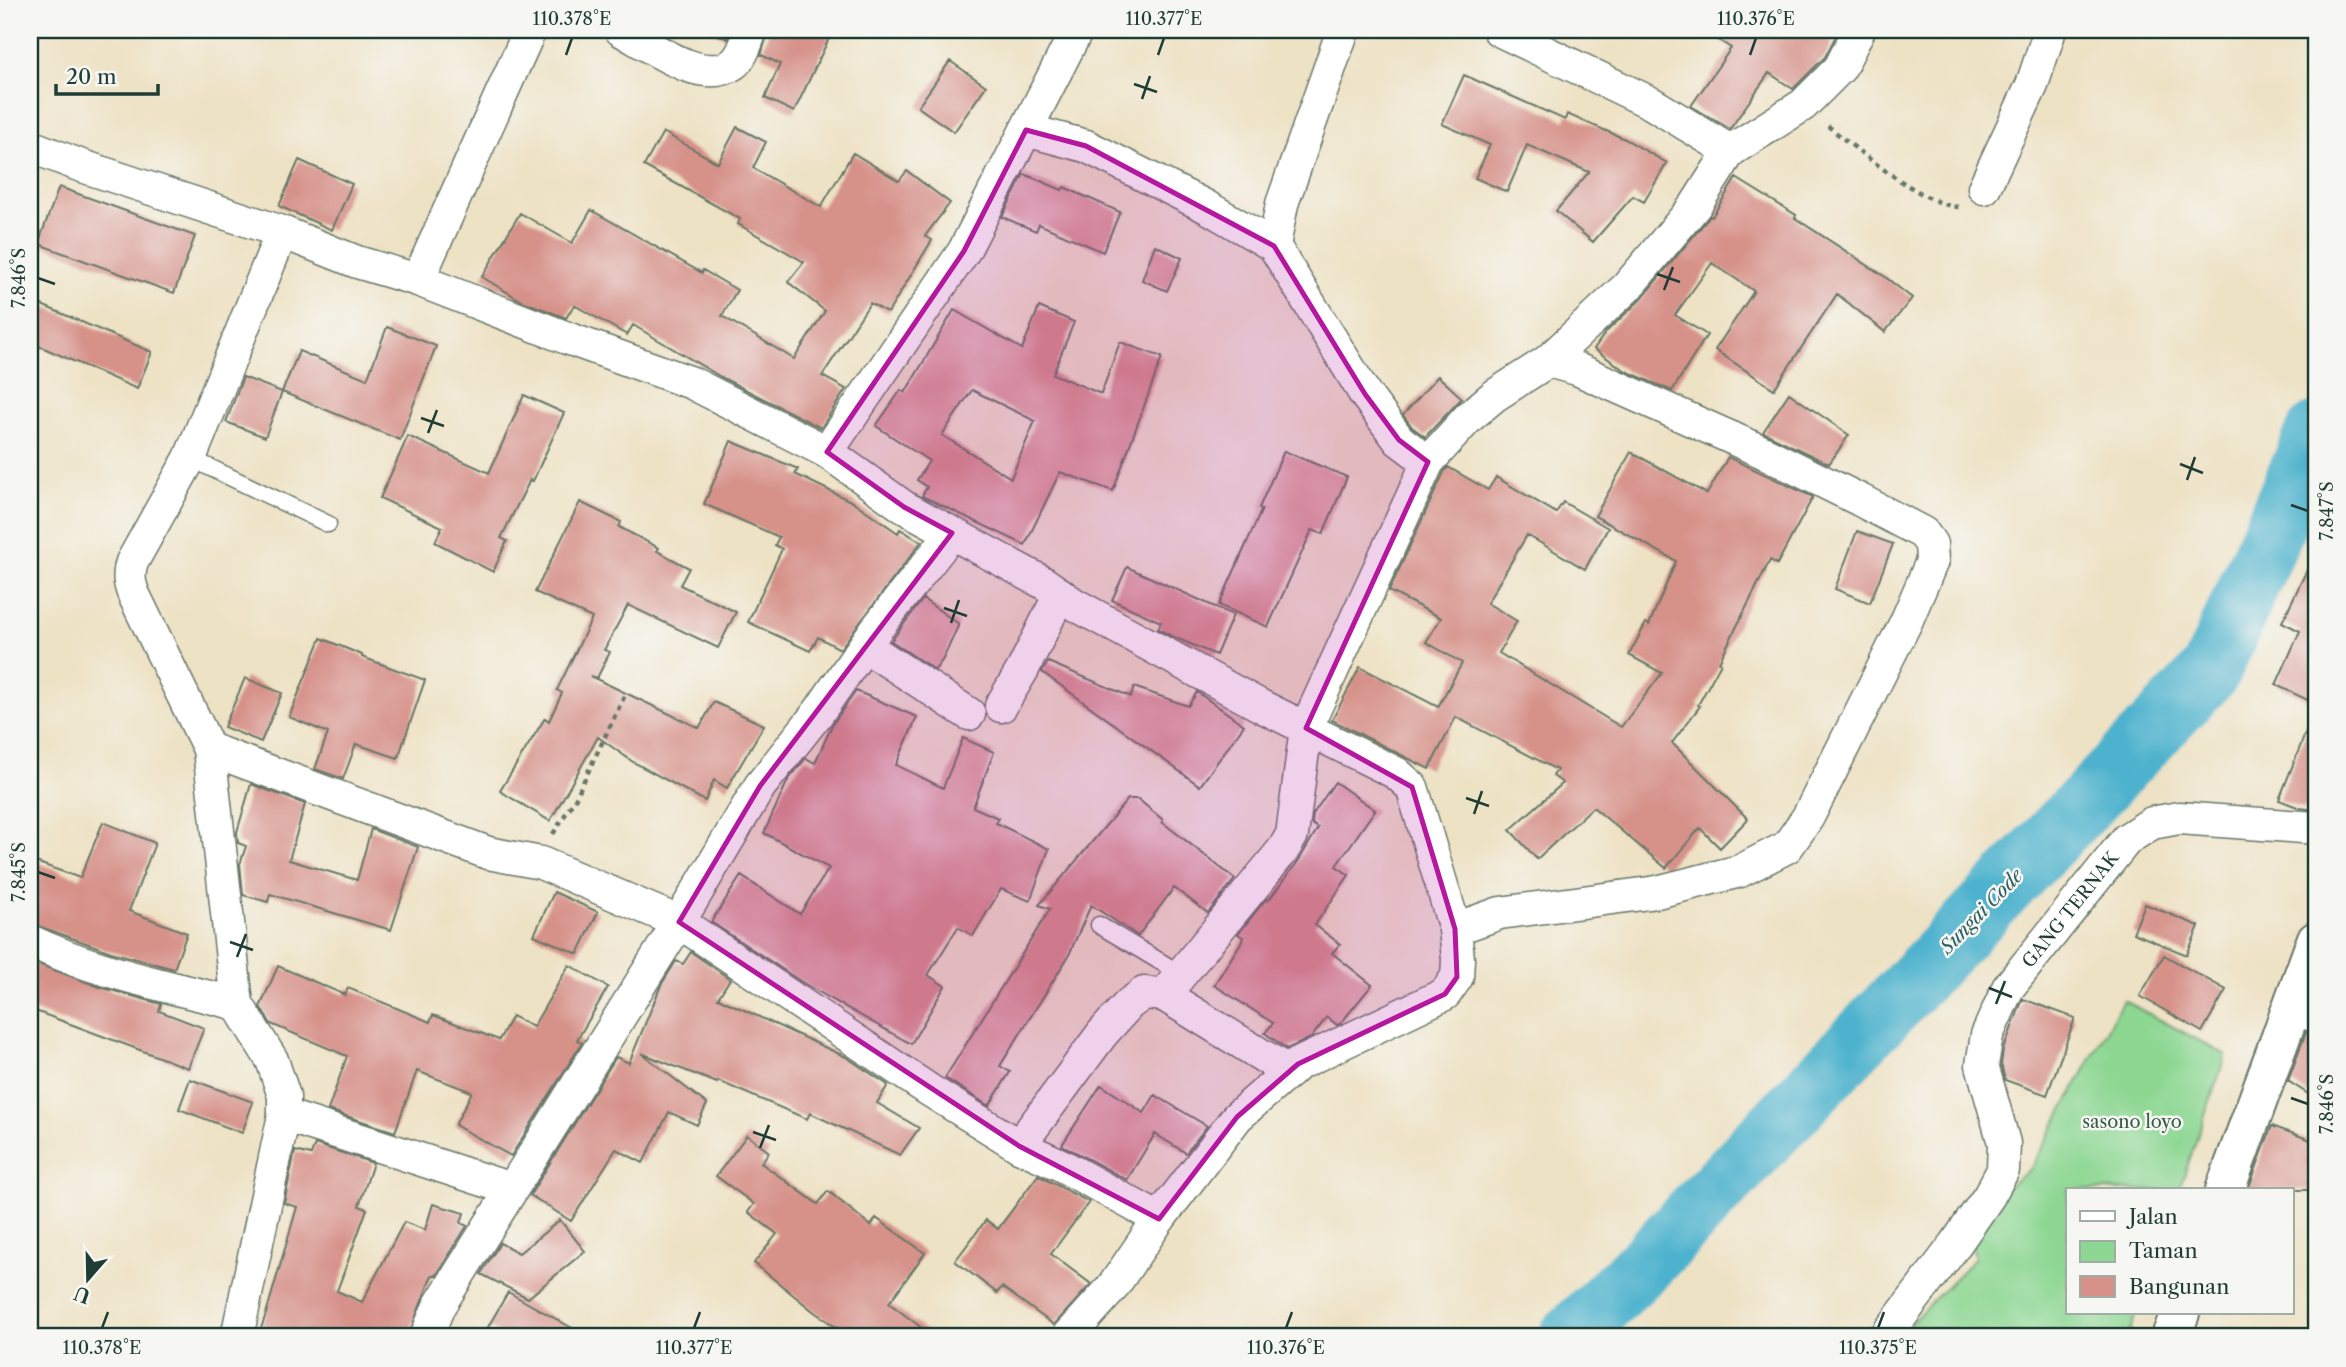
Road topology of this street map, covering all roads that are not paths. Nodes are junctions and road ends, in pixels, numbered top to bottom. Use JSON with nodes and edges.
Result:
{"nodes":[{"id":1,"x":530,"y":30,"type":"edge"},
{"id":2,"x":621,"y":30,"type":"edge"},
{"id":3,"x":751,"y":30,"type":"edge"},
{"id":4,"x":1077,"y":30,"type":"edge"},
{"id":5,"x":1343,"y":30,"type":"edge"},
{"id":6,"x":1499,"y":30,"type":"edge"},
{"id":7,"x":1859,"y":30,"type":"edge"},
{"id":8,"x":2049,"y":30,"type":"edge"},
{"id":9,"x":1026,"y":130,"type":"junction"},
{"id":10,"x":30,"y":146,"type":"edge"},
{"id":11,"x":1730,"y":152,"type":"junction"},
{"id":12,"x":1984,"y":188,"type":"road end"},
{"id":13,"x":282,"y":232,"type":"junction"},
{"id":14,"x":1274,"y":246,"type":"junction"},
{"id":15,"x":418,"y":280,"type":"junction"},
{"id":16,"x":1548,"y":361,"type":"junction"},
{"id":17,"x":827,"y":452,"type":"junction"},
{"id":18,"x":190,"y":458,"type":"junction"},
{"id":19,"x":1427,"y":462,"type":"junction"},
{"id":20,"x":328,"y":524,"type":"dead end"},
{"id":21,"x":952,"y":533,"type":"junction"},
{"id":22,"x":1060,"y":594,"type":"junction"},
{"id":23,"x":865,"y":646,"type":"junction"},
{"id":24,"x":1001,"y":706,"type":"dead end"},
{"id":25,"x":969,"y":714,"type":"dead end"},
{"id":26,"x":1306,"y":728,"type":"junction"},
{"id":27,"x":209,"y":749,"type":"junction"},
{"id":28,"x":2316,"y":828,"type":"edge"},
{"id":29,"x":679,"y":922,"type":"junction"},
{"id":30,"x":1099,"y":925,"type":"dead end"},
{"id":31,"x":1455,"y":929,"type":"junction"},
{"id":32,"x":30,"y":941,"type":"edge"},
{"id":33,"x":2316,"y":941,"type":"edge"},
{"id":34,"x":1173,"y":985,"type":"junction"},
{"id":35,"x":237,"y":1004,"type":"junction"},
{"id":36,"x":2305,"y":1011,"type":"edge"},
{"id":37,"x":1289,"y":1072,"type":"junction"},
{"id":38,"x":284,"y":1115,"type":"junction"},
{"id":39,"x":1019,"y":1146,"type":"junction"},
{"id":40,"x":2226,"y":1188,"type":"edge"},
{"id":41,"x":511,"y":1189,"type":"junction"},
{"id":42,"x":1159,"y":1219,"type":"junction"},
{"id":43,"x":2180,"y":1314,"type":"edge"},
{"id":44,"x":237,"y":1337,"type":"edge"},
{"id":45,"x":426,"y":1337,"type":"edge"},
{"id":46,"x":1068,"y":1337,"type":"edge"},
{"id":47,"x":1885,"y":1337,"type":"edge"},
{"id":48,"x":2171,"y":1337,"type":"edge"}],
"edges":[{"from":1,"to":15,"type":"street"},
{"from":2,"to":3,"type":"street"},
{"from":4,"to":9,"type":"street"},
{"from":5,"to":14,"type":"street"},
{"from":6,"to":11,"type":"street"},
{"from":7,"to":11,"type":"street"},
{"from":8,"to":12,"type":"street"},
{"from":9,"to":14,"type":"street"},
{"from":9,"to":17,"type":"street"},
{"from":10,"to":13,"type":"street"},
{"from":11,"to":16,"type":"street"},
{"from":13,"to":15,"type":"street"},
{"from":13,"to":18,"type":"street"},
{"from":14,"to":19,"type":"street"},
{"from":15,"to":17,"type":"street"},
{"from":16,"to":19,"type":"street"},
{"from":16,"to":31,"type":"street"},
{"from":17,"to":21,"type":"street"},
{"from":18,"to":20,"type":"lane"},
{"from":18,"to":27,"type":"street"},
{"from":19,"to":26,"type":"street"},
{"from":21,"to":22,"type":"street"},
{"from":21,"to":23,"type":"street"},
{"from":22,"to":24,"type":"street"},
{"from":22,"to":26,"type":"street"},
{"from":23,"to":25,"type":"street"},
{"from":23,"to":29,"type":"street"},
{"from":26,"to":31,"type":"street"},
{"from":26,"to":34,"type":"street"},
{"from":27,"to":29,"type":"street"},
{"from":27,"to":35,"type":"street"},
{"from":28,"to":47,"type":"street","name":"GANG TERNAK"},
{"from":29,"to":39,"type":"street"},
{"from":29,"to":41,"type":"street"},
{"from":30,"to":34,"type":"lane"},
{"from":31,"to":37,"type":"street"},
{"from":32,"to":35,"type":"street"},
{"from":33,"to":36,"type":"main road"},
{"from":34,"to":37,"type":"street"},
{"from":34,"to":39,"type":"street"},
{"from":35,"to":38,"type":"street"},
{"from":36,"to":40,"type":"main road"},
{"from":37,"to":42,"type":"street"},
{"from":38,"to":41,"type":"street"},
{"from":38,"to":44,"type":"street"},
{"from":39,"to":42,"type":"street"},
{"from":41,"to":45,"type":"street"},
{"from":42,"to":46,"type":"street"},
{"from":43,"to":48,"type":"main road"}]}
